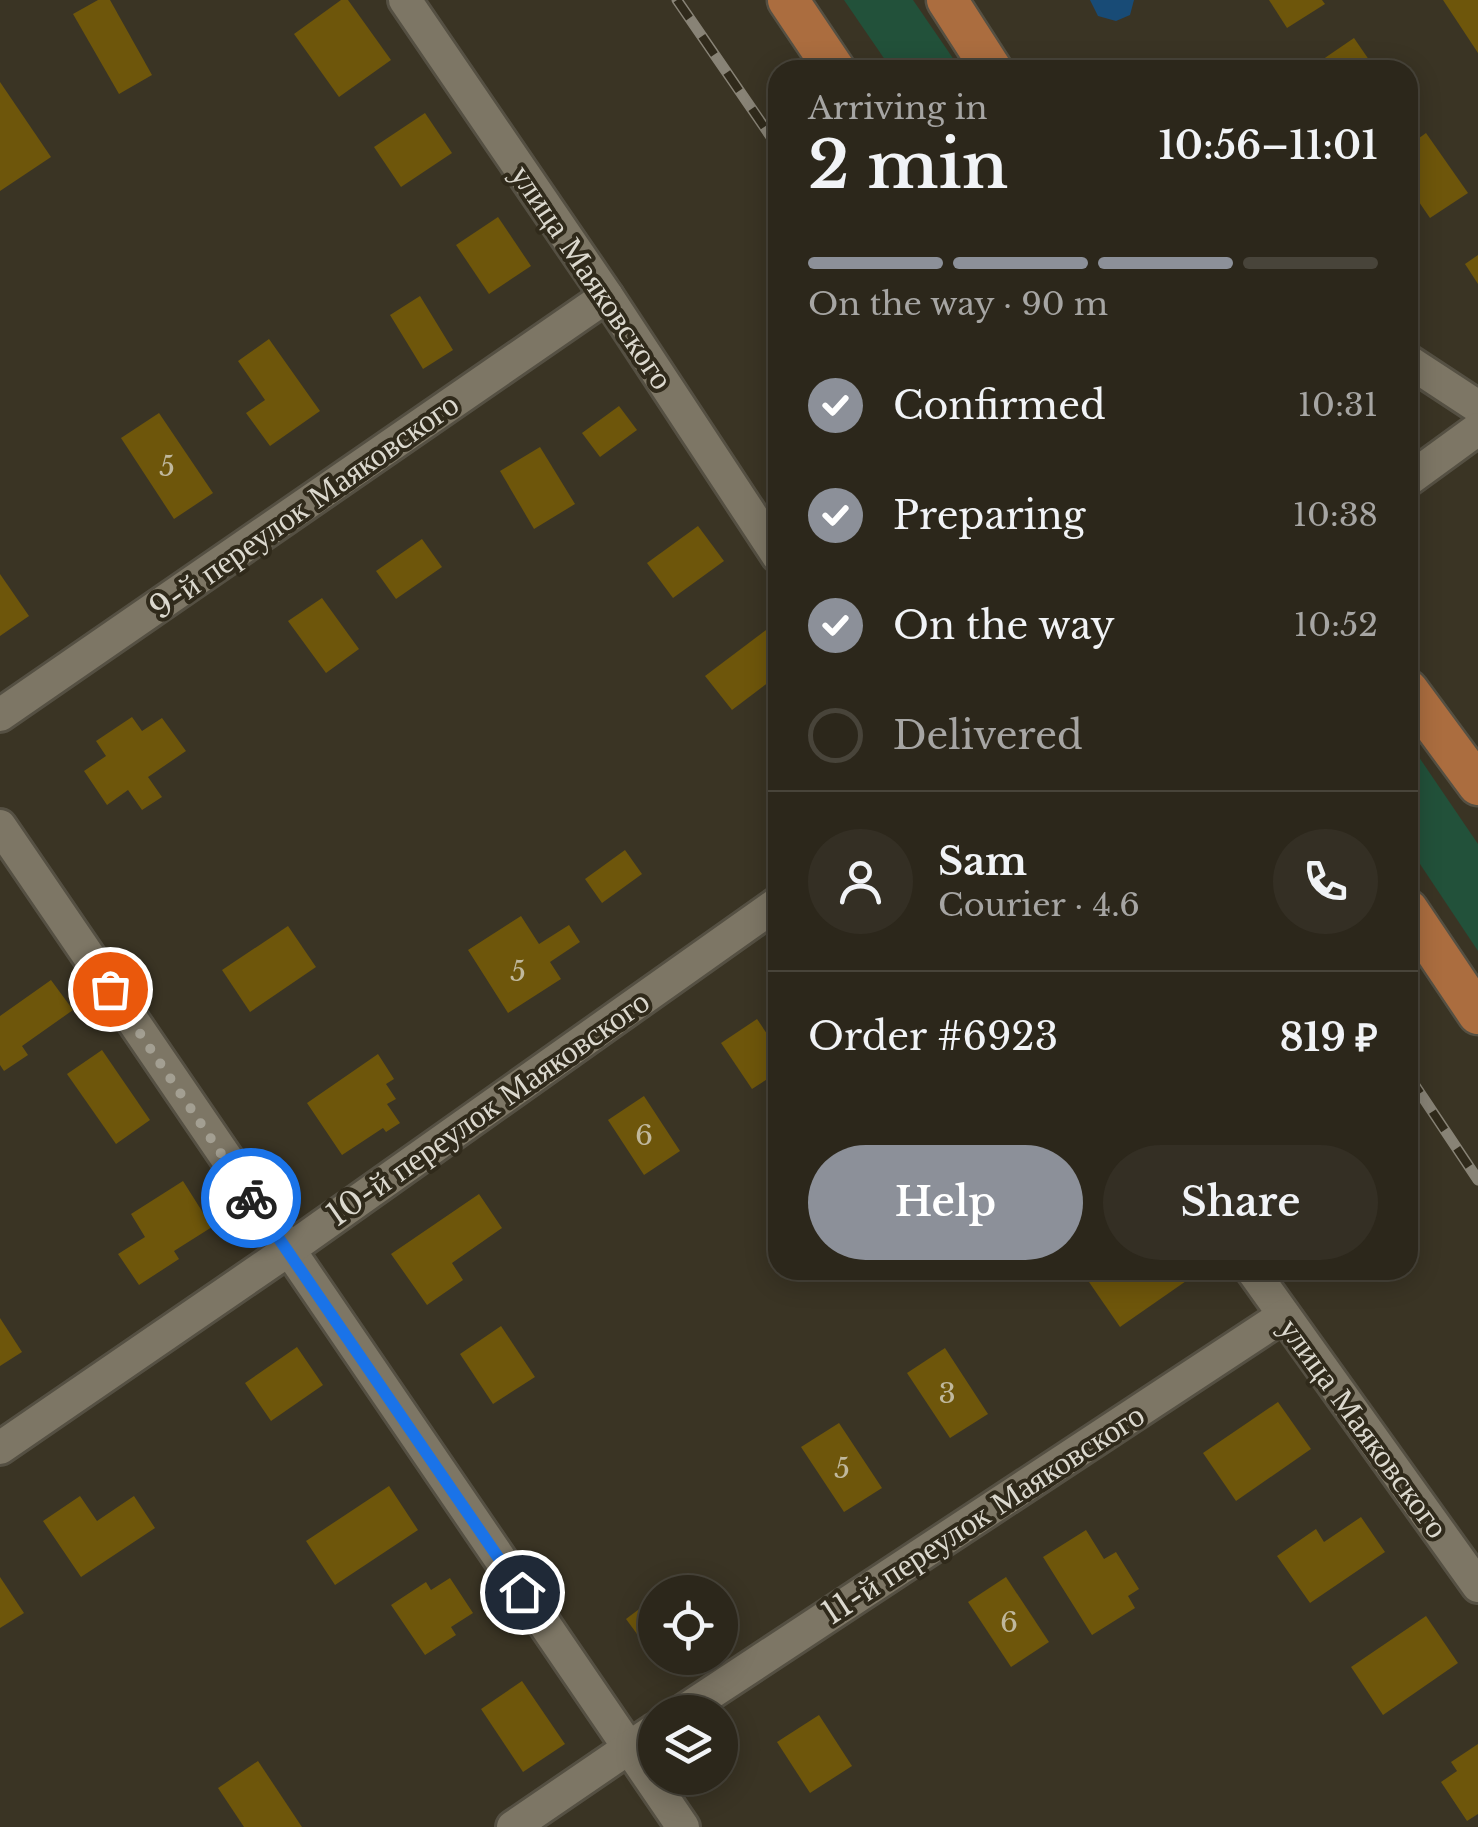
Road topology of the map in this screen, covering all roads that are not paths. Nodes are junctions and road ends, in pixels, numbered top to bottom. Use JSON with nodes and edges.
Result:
{"nodes":[{"id":1,"x":405,"y":0,"type":"edge"},
{"id":2,"x":788,"y":0,"type":"edge"},
{"id":3,"x":946,"y":0,"type":"edge"},
{"id":4,"x":828,"y":60,"type":"edge"},
{"id":5,"x":985,"y":60,"type":"edge"},
{"id":6,"x":607,"y":296,"type":"junction"},
{"id":7,"x":1418,"y":368,"type":"edge"},
{"id":8,"x":1478,"y":407,"type":"edge"},
{"id":9,"x":1478,"y":428,"type":"edge"},
{"id":10,"x":1418,"y":473,"type":"edge"},
{"id":11,"x":768,"y":541,"type":"edge"},
{"id":12,"x":1418,"y":704,"type":"edge"},
{"id":13,"x":0,"y":715,"type":"edge"},
{"id":14,"x":1478,"y":786,"type":"edge"},
{"id":15,"x":0,"y":826,"type":"edge"},
{"id":16,"x":768,"y":910,"type":"edge"},
{"id":17,"x":1418,"y":925,"type":"edge"},
{"id":18,"x":1478,"y":1014,"type":"edge"},
{"id":19,"x":287,"y":1251,"type":"junction"},
{"id":20,"x":1259,"y":1280,"type":"edge"},
{"id":21,"x":1283,"y":1316,"type":"junction"},
{"id":22,"x":0,"y":1448,"type":"edge"},
{"id":23,"x":1478,"y":1586,"type":"edge"},
{"id":24,"x":708,"y":1695,"type":"edge"},
{"id":25,"x":638,"y":1734,"type":"edge"},
{"id":26,"x":638,"y":1742,"type":"edge"},
{"id":27,"x":667,"y":1795,"type":"edge"},
{"id":28,"x":513,"y":1827,"type":"edge"},
{"id":29,"x":682,"y":1827,"type":"edge"}],
"edges":[{"from":1,"to":6,"type":"street","name":"улица Маяковского"},
{"from":2,"to":4,"type":"main road"},
{"from":3,"to":5,"type":"main road"},
{"from":6,"to":11,"type":"street","name":"улица Маяковского"},
{"from":6,"to":13,"type":"street","name":"9-й переулок Маяковского"},
{"from":7,"to":8,"type":"street"},
{"from":9,"to":10,"type":"street"},
{"from":12,"to":14,"type":"main road"},
{"from":15,"to":19,"type":"street"},
{"from":16,"to":19,"type":"street","name":"10-й переулок Маяковского"},
{"from":17,"to":18,"type":"main road"},
{"from":19,"to":22,"type":"street","name":"10-й переулок Маяковского"},
{"from":19,"to":25,"type":"street"},
{"from":20,"to":21,"type":"street","name":"улица Маяковского"},
{"from":21,"to":23,"type":"street","name":"улица Маяковского"},
{"from":21,"to":24,"type":"street","name":"11-й переулок Маяковского"},
{"from":26,"to":28,"type":"street"},
{"from":27,"to":29,"type":"street"}]}
